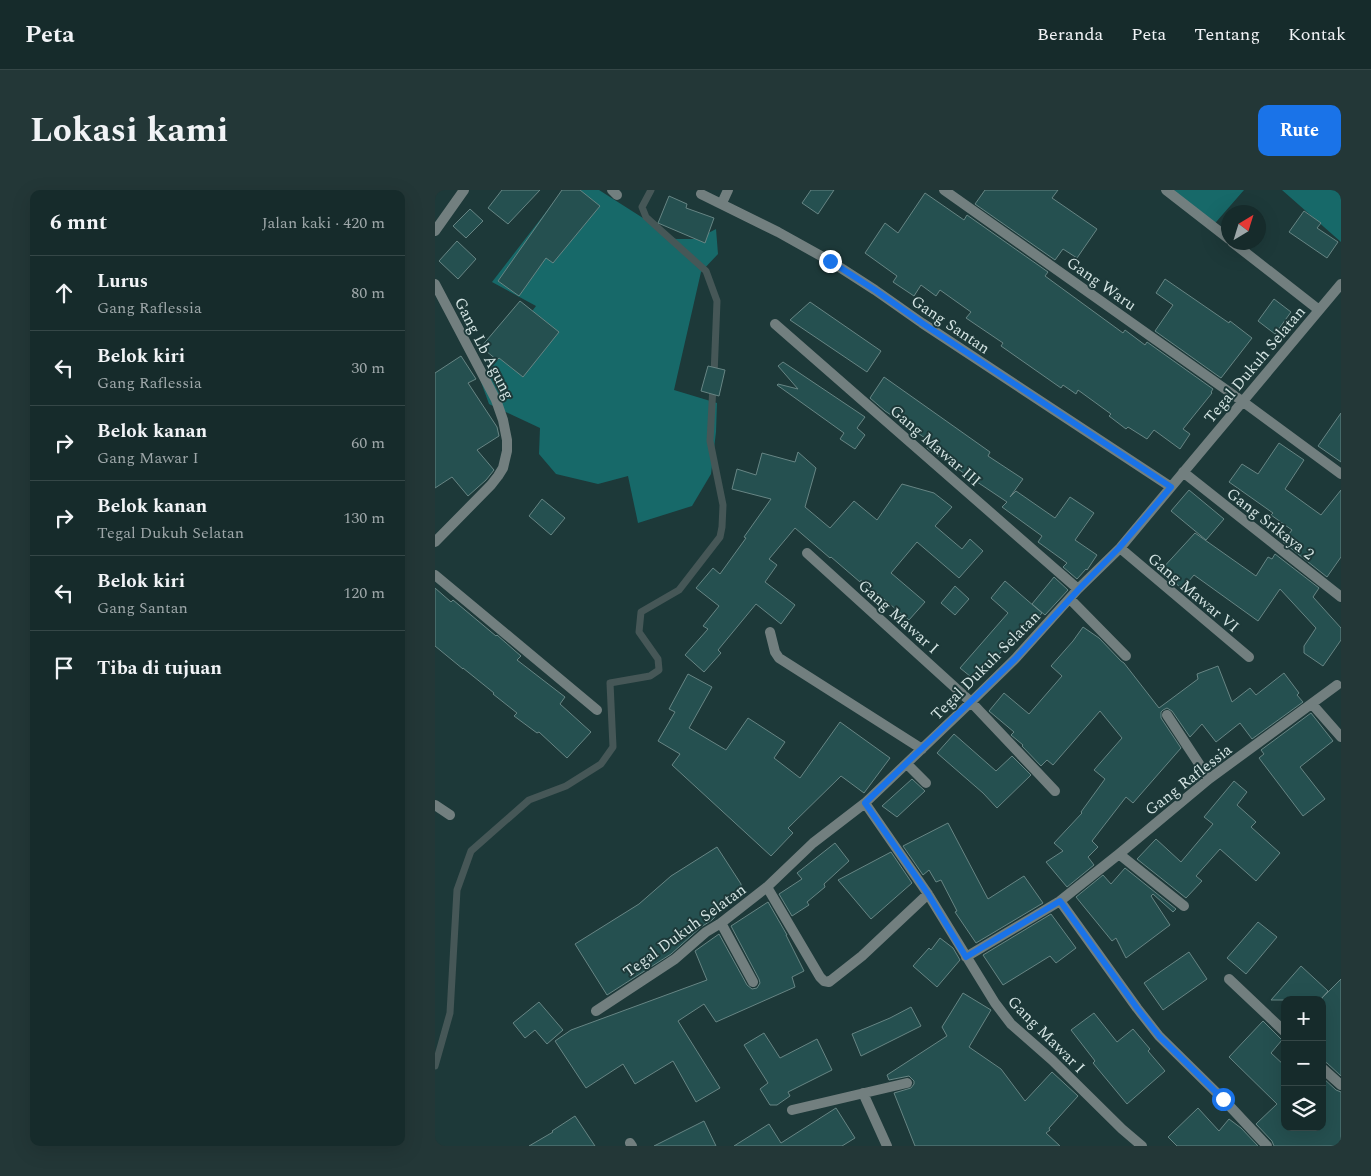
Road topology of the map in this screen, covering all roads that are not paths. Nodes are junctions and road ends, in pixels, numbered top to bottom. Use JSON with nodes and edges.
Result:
{"nodes":[{"id":1,"x":465,"y":190,"type":"edge"},
{"id":2,"x":728,"y":190,"type":"edge"},
{"id":3,"x":944,"y":190,"type":"edge"},
{"id":4,"x":1166,"y":190,"type":"edge"},
{"id":5,"x":701,"y":194,"type":"dead end"},
{"id":6,"x":722,"y":203,"type":"junction"},
{"id":7,"x":435,"y":231,"type":"edge"},
{"id":8,"x":1221,"y":233,"type":"edge"},
{"id":9,"x":1243,"y":250,"type":"edge"},
{"id":10,"x":435,"y":284,"type":"edge"},
{"id":11,"x":1341,"y":284,"type":"edge"},
{"id":12,"x":1319,"y":310,"type":"junction"},
{"id":13,"x":775,"y":324,"type":"dead end"},
{"id":14,"x":1242,"y":401,"type":"junction"},
{"id":15,"x":1183,"y":472,"type":"junction"},
{"id":16,"x":1341,"y":474,"type":"edge"},
{"id":17,"x":1171,"y":487,"type":"junction"},
{"id":18,"x":435,"y":542,"type":"edge"},
{"id":19,"x":1119,"y":548,"type":"junction"},
{"id":20,"x":807,"y":553,"type":"dead end"},
{"id":21,"x":435,"y":575,"type":"edge"},
{"id":22,"x":1079,"y":589,"type":"junction"},
{"id":23,"x":1341,"y":597,"type":"edge"},
{"id":24,"x":1070,"y":599,"type":"junction"},
{"id":25,"x":770,"y":632,"type":"dead end"},
{"id":26,"x":1126,"y":656,"type":"dead end"},
{"id":27,"x":1249,"y":657,"type":"dead end"},
{"id":28,"x":1337,"y":685,"type":"dead end"},
{"id":29,"x":971,"y":702,"type":"junction"},
{"id":30,"x":1312,"y":704,"type":"junction"},
{"id":31,"x":597,"y":710,"type":"dead end"},
{"id":32,"x":1167,"y":715,"type":"dead end"},
{"id":33,"x":1341,"y":737,"type":"edge"},
{"id":34,"x":922,"y":749,"type":"junction"},
{"id":35,"x":907,"y":764,"type":"junction"},
{"id":36,"x":1209,"y":779,"type":"junction"},
{"id":37,"x":926,"y":783,"type":"dead end"},
{"id":38,"x":1055,"y":791,"type":"dead end"},
{"id":39,"x":865,"y":803,"type":"junction"},
{"id":40,"x":435,"y":805,"type":"edge"},
{"id":41,"x":450,"y":814,"type":"dead end"},
{"id":42,"x":1119,"y":854,"type":"junction"},
{"id":43,"x":767,"y":887,"type":"junction"},
{"id":44,"x":928,"y":894,"type":"junction"},
{"id":45,"x":1060,"y":901,"type":"junction"},
{"id":46,"x":1184,"y":906,"type":"dead end"},
{"id":47,"x":721,"y":923,"type":"junction"},
{"id":48,"x":966,"y":957,"type":"junction"},
{"id":49,"x":1229,"y":979,"type":"dead end"},
{"id":50,"x":753,"y":982,"type":"dead end"},
{"id":51,"x":596,"y":1010,"type":"dead end"},
{"id":52,"x":1281,"y":1028,"type":"edge"},
{"id":53,"x":1326,"y":1072,"type":"edge"},
{"id":54,"x":907,"y":1083,"type":"dead end"},
{"id":55,"x":1341,"y":1086,"type":"edge"},
{"id":56,"x":863,"y":1093,"type":"junction"},
{"id":57,"x":793,"y":1110,"type":"dead end"},
{"id":58,"x":887,"y":1146,"type":"edge"},
{"id":59,"x":1142,"y":1146,"type":"edge"},
{"id":60,"x":1267,"y":1146,"type":"edge"}],
"edges":[{"from":1,"to":7,"type":"street"},
{"from":2,"to":6,"type":"street"},
{"from":3,"to":14,"type":"street","name":"Gang Waru"},
{"from":4,"to":8,"type":"street"},
{"from":5,"to":6,"type":"street","name":"Gang Santan"},
{"from":6,"to":17,"type":"street","name":"Gang Santan"},
{"from":9,"to":12,"type":"street"},
{"from":10,"to":18,"type":"street","name":"Gang Lb Agung"},
{"from":11,"to":12,"type":"street","name":"Tegal Dukuh Selatan"},
{"from":12,"to":14,"type":"street","name":"Tegal Dukuh Selatan"},
{"from":13,"to":22,"type":"street","name":"Gang Mawar III"},
{"from":14,"to":15,"type":"street","name":"Tegal Dukuh Selatan"},
{"from":14,"to":16,"type":"street","name":"Gang Waru"},
{"from":15,"to":17,"type":"street","name":"Tegal Dukuh Selatan"},
{"from":15,"to":23,"type":"street","name":"Gang Srikaya 2"},
{"from":17,"to":19,"type":"street","name":"Tegal Dukuh Selatan"},
{"from":19,"to":22,"type":"street","name":"Tegal Dukuh Selatan"},
{"from":19,"to":27,"type":"street","name":"Gang Mawar VI"},
{"from":20,"to":29,"type":"street","name":"Gang Mawar I"},
{"from":21,"to":31,"type":"street"},
{"from":22,"to":24,"type":"street","name":"Tegal Dukuh Selatan"},
{"from":24,"to":26,"type":"street"},
{"from":24,"to":29,"type":"street","name":"Tegal Dukuh Selatan"},
{"from":25,"to":34,"type":"street"},
{"from":28,"to":30,"type":"street","name":"Gang Raflessia"},
{"from":29,"to":34,"type":"street","name":"Tegal Dukuh Selatan"},
{"from":29,"to":38,"type":"street","name":"Gang Mawar I"},
{"from":30,"to":33,"type":"street"},
{"from":30,"to":36,"type":"street","name":"Gang Raflessia"},
{"from":32,"to":36,"type":"street"},
{"from":34,"to":35,"type":"street","name":"Tegal Dukuh Selatan"},
{"from":35,"to":37,"type":"street"},
{"from":35,"to":39,"type":"street","name":"Tegal Dukuh Selatan"},
{"from":36,"to":42,"type":"street","name":"Gang Raflessia"},
{"from":39,"to":43,"type":"street","name":"Tegal Dukuh Selatan"},
{"from":39,"to":44,"type":"street","name":"Gang Mawar I"},
{"from":40,"to":41,"type":"street"},
{"from":42,"to":45,"type":"street","name":"Gang Raflessia"},
{"from":42,"to":46,"type":"street"},
{"from":43,"to":44,"type":"street"},
{"from":43,"to":47,"type":"street","name":"Tegal Dukuh Selatan"},
{"from":44,"to":48,"type":"street","name":"Gang Mawar I"},
{"from":45,"to":48,"type":"street","name":"Gang Raflessia"},
{"from":45,"to":60,"type":"street"},
{"from":47,"to":50,"type":"street"},
{"from":47,"to":51,"type":"street","name":"Tegal Dukuh Selatan"},
{"from":48,"to":59,"type":"street","name":"Gang Mawar I"},
{"from":49,"to":52,"type":"street"},
{"from":53,"to":55,"type":"street"},
{"from":54,"to":56,"type":"street"},
{"from":56,"to":57,"type":"street"},
{"from":56,"to":58,"type":"street"}]}
